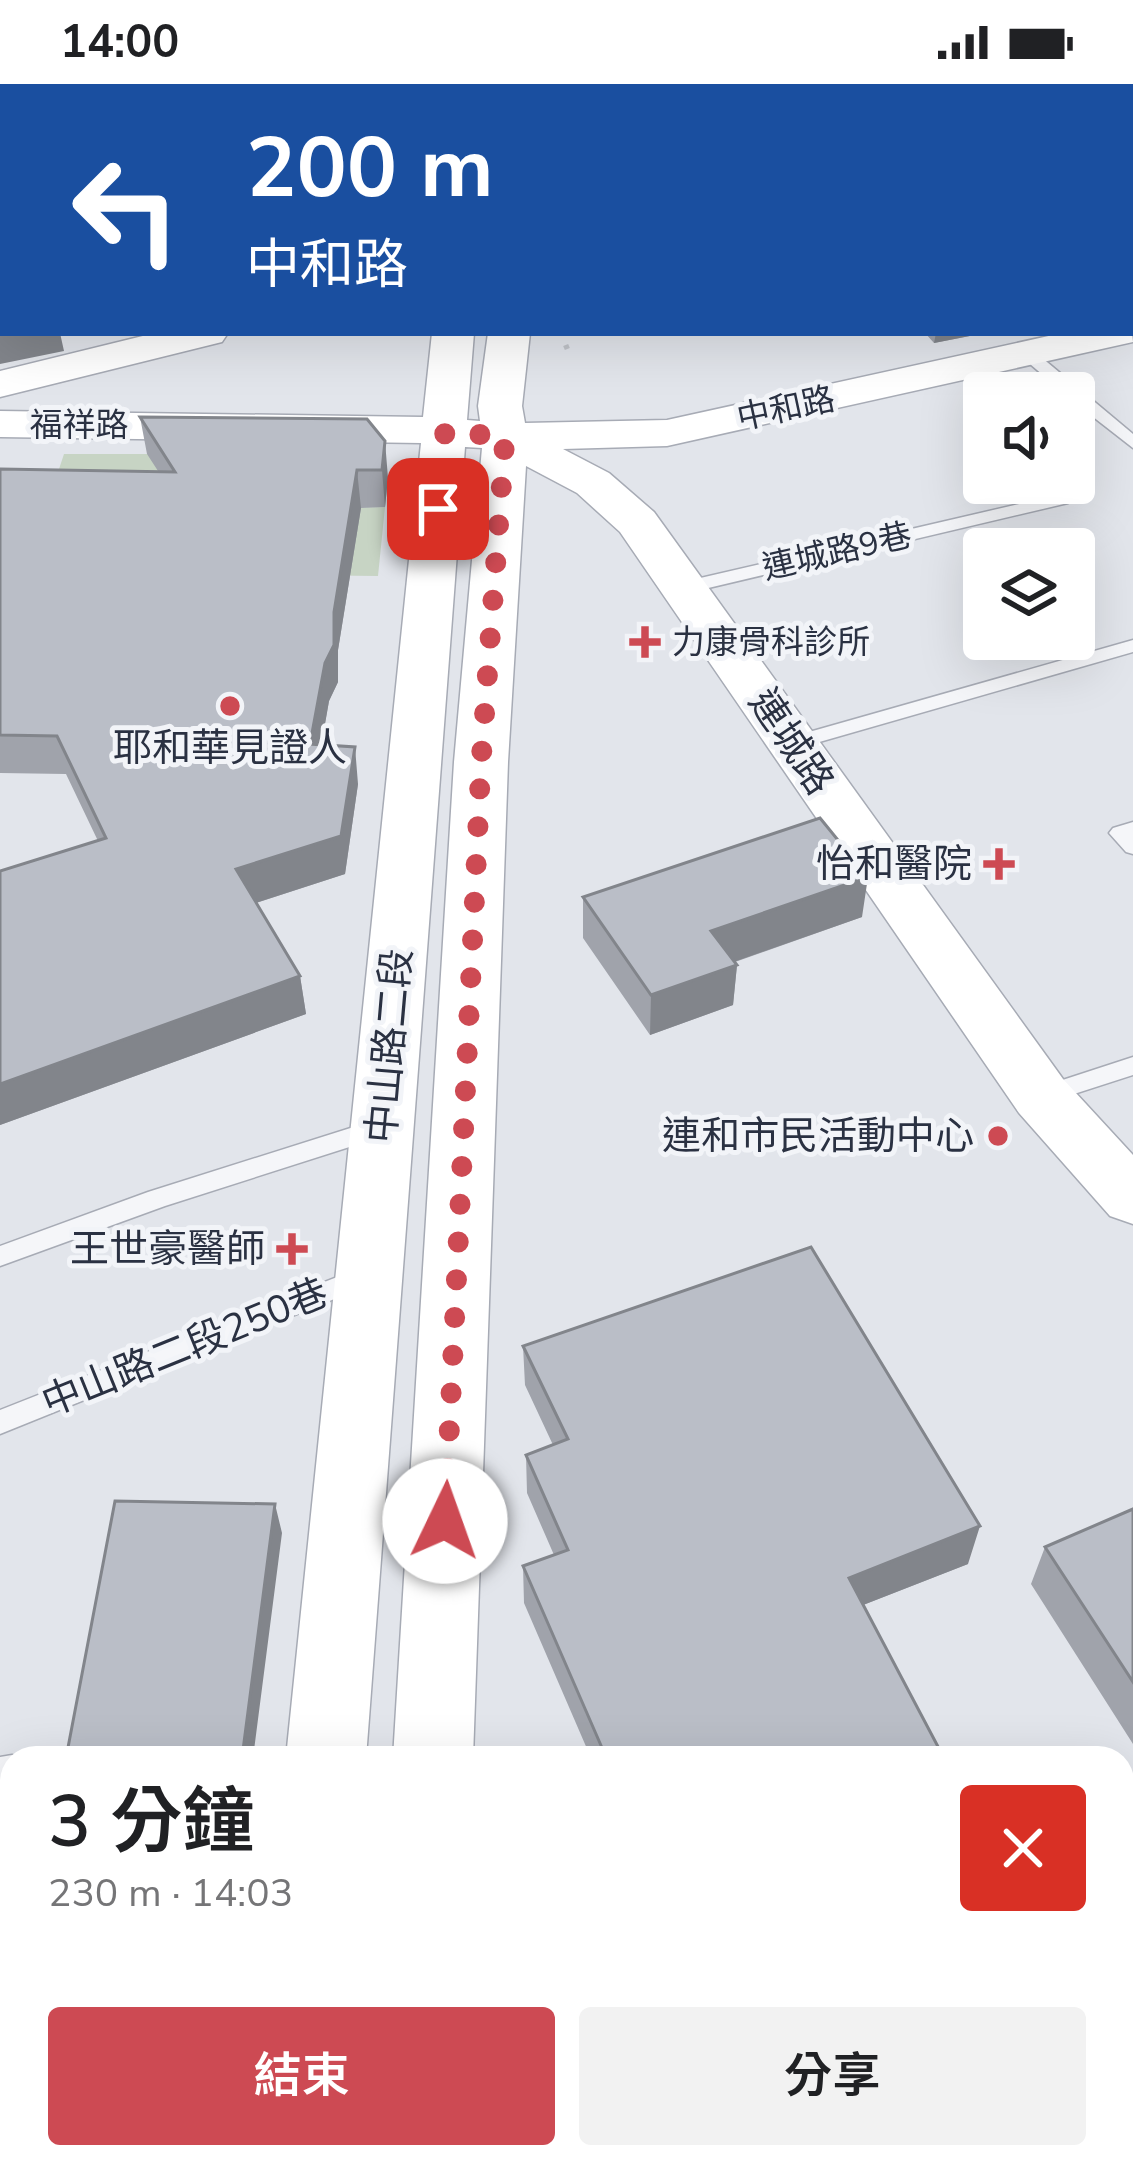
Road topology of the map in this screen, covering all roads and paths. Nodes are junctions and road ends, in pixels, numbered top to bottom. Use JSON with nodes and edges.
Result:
{"nodes":[{"id":1,"x":181,"y":336,"type":"edge"},
{"id":2,"x":454,"y":336,"type":"edge"},
{"id":3,"x":509,"y":336,"type":"edge"},
{"id":4,"x":1108,"y":336,"type":"edge"},
{"id":5,"x":146,"y":340,"type":"edge"},
{"id":6,"x":1029,"y":355,"type":"junction"},
{"id":7,"x":0,"y":384,"type":"edge"},
{"id":8,"x":0,"y":424,"type":"edge"},
{"id":9,"x":475,"y":434,"type":"junction"},
{"id":10,"x":1133,"y":443,"type":"edge"},
{"id":11,"x":1041,"y":504,"type":"edge"},
{"id":12,"x":683,"y":588,"type":"junction"},
{"id":13,"x":1133,"y":646,"type":"edge"},
{"id":14,"x":795,"y":743,"type":"junction"},
{"id":15,"x":1133,"y":1066,"type":"edge"},
{"id":16,"x":1040,"y":1096,"type":"junction"},
{"id":17,"x":382,"y":1127,"type":"junction"},
{"id":18,"x":1133,"y":1198,"type":"edge"},
{"id":19,"x":0,"y":1256,"type":"edge"},
{"id":20,"x":370,"y":1274,"type":"junction"},
{"id":21,"x":0,"y":1422,"type":"edge"},
{"id":22,"x":327,"y":1746,"type":"edge"},
{"id":23,"x":435,"y":1746,"type":"edge"}],
"edges":[{"from":1,"to":5,"type":"street"},
{"from":2,"to":9,"type":"street","name":"中山路二段"},
{"from":3,"to":9,"type":"street","name":"中山路二段"},
{"from":4,"to":6,"type":"street","name":"中和路"},
{"from":5,"to":7,"type":"street"},
{"from":6,"to":9,"type":"street","name":"中和路"},
{"from":6,"to":10,"type":"lane"},
{"from":8,"to":9,"type":"street","name":"福祥路"},
{"from":9,"to":12,"type":"street","name":"連城路"},
{"from":9,"to":17,"type":"street","name":"中山路二段"},
{"from":9,"to":23,"type":"street","name":"中山路二段"},
{"from":11,"to":12,"type":"lane","name":"連城路9巷"},
{"from":12,"to":14,"type":"street","name":"連城路"},
{"from":13,"to":14,"type":"lane"},
{"from":14,"to":16,"type":"street","name":"連城路"},
{"from":15,"to":16,"type":"lane"},
{"from":16,"to":18,"type":"street","name":"連城路"},
{"from":17,"to":19,"type":"lane"},
{"from":17,"to":20,"type":"street","name":"中山路二段"},
{"from":20,"to":21,"type":"lane","name":"中山路二段250巷"},
{"from":20,"to":22,"type":"street","name":"中山路二段"}]}
